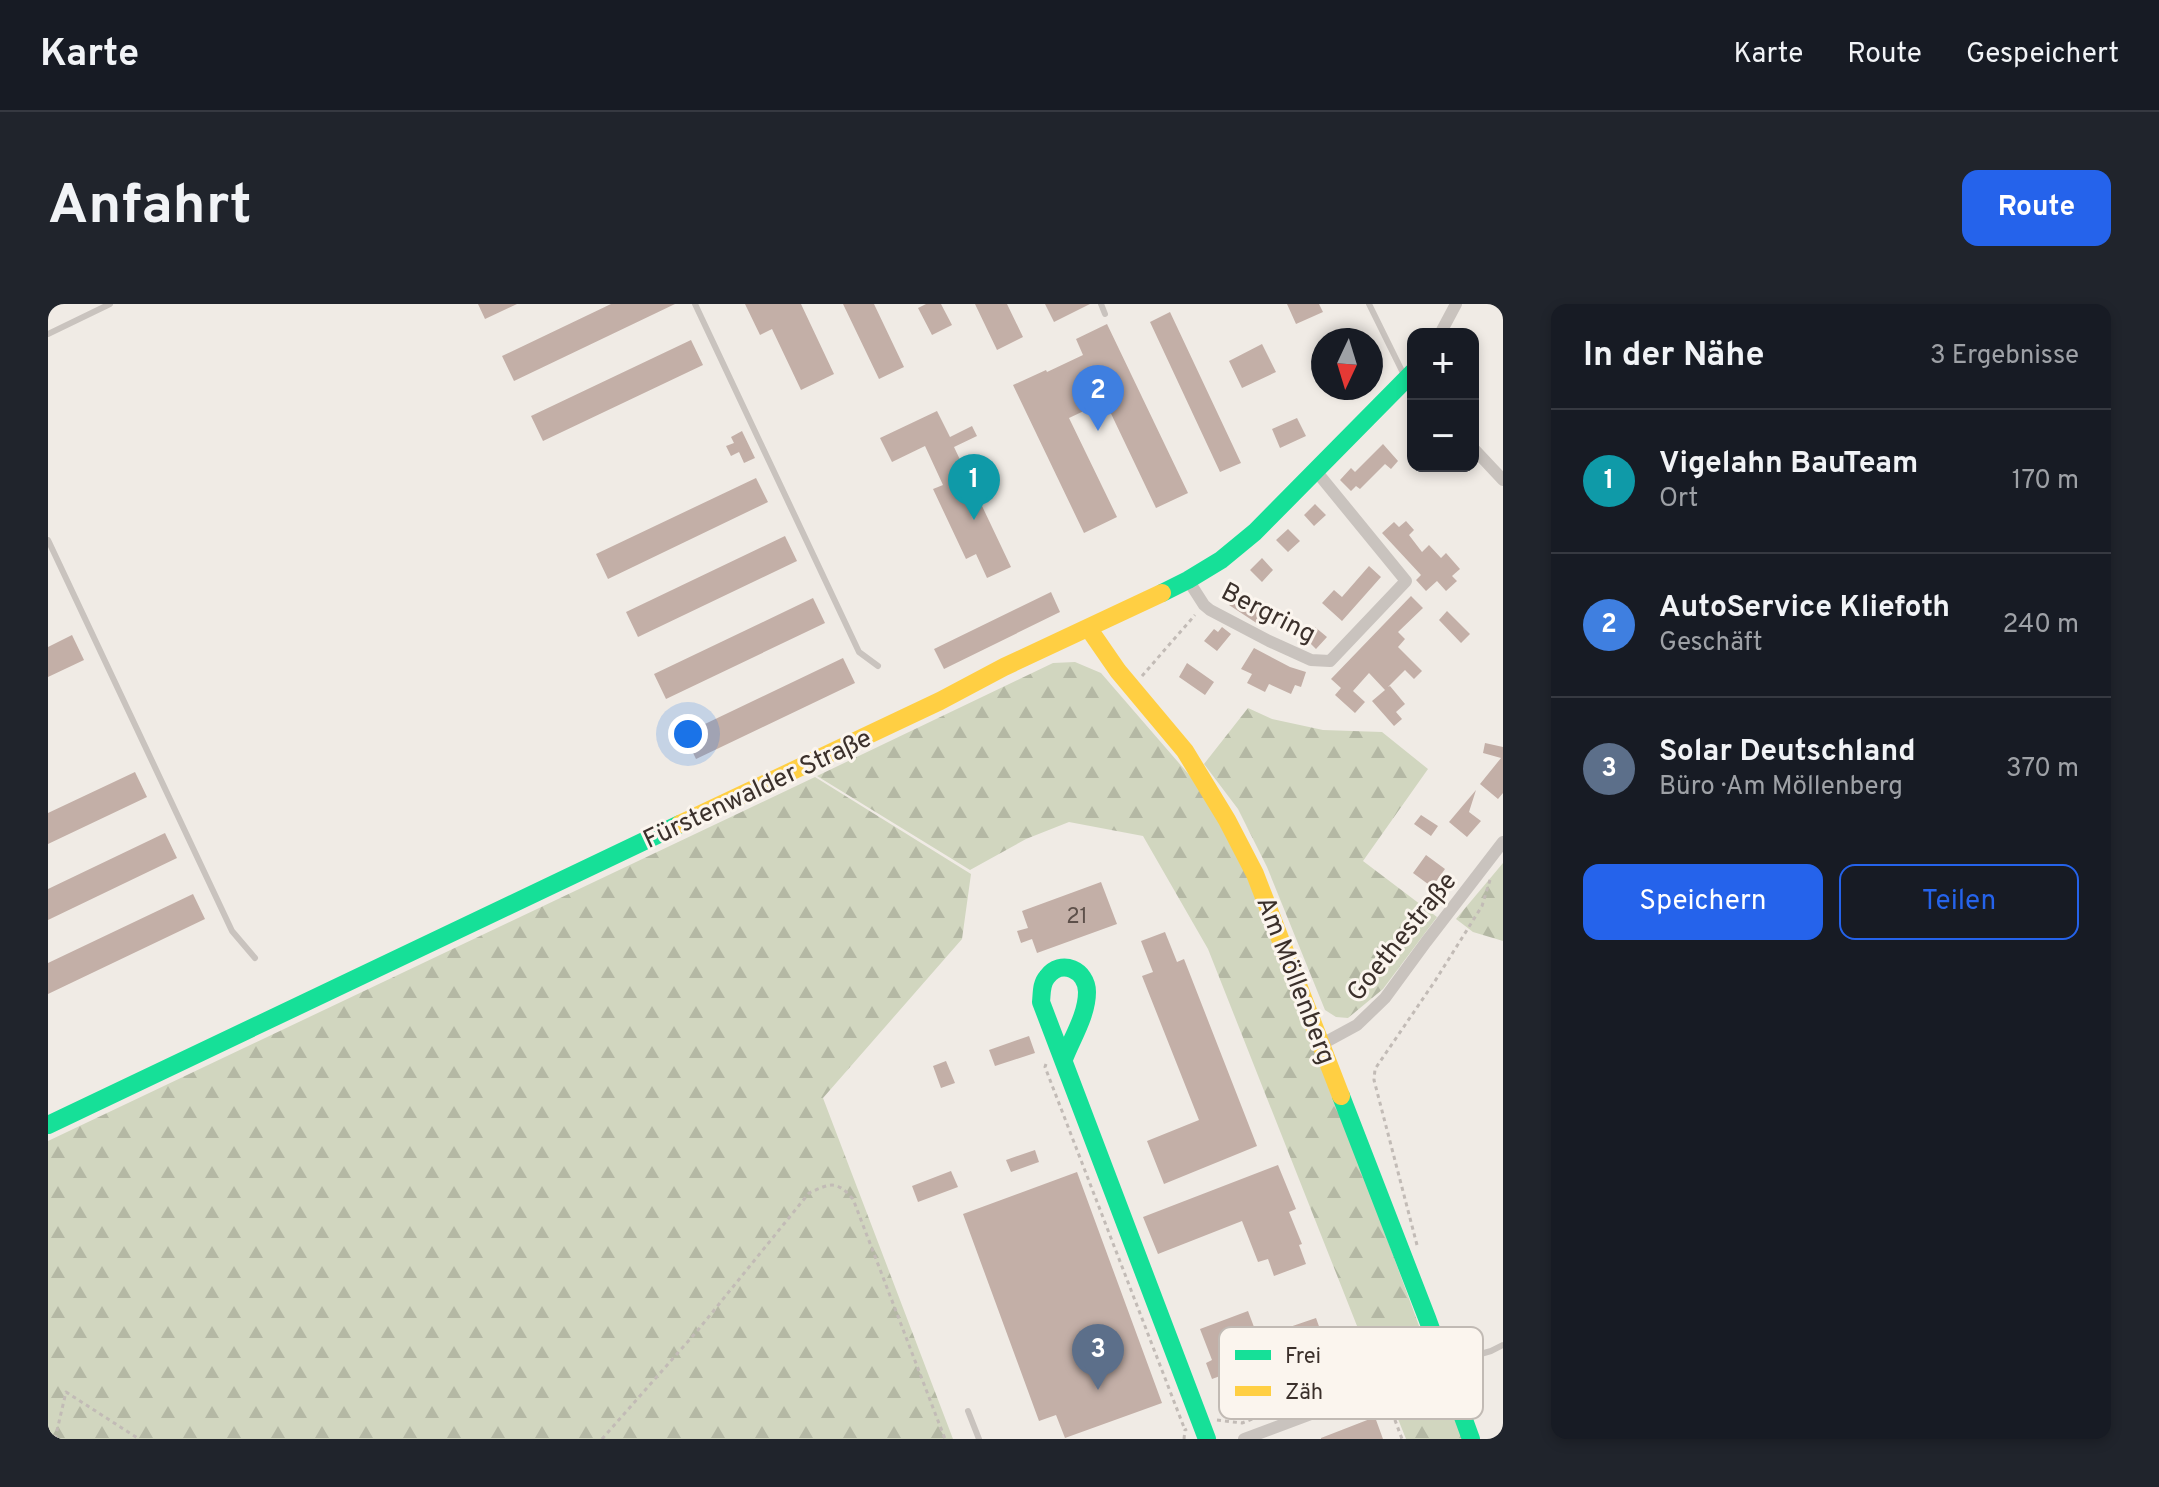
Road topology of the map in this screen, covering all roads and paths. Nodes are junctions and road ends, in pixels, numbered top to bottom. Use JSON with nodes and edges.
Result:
{"nodes":[{"id":1,"x":110,"y":304,"type":"edge"},
{"id":2,"x":695,"y":304,"type":"edge"},
{"id":3,"x":1101,"y":304,"type":"edge"},
{"id":4,"x":1369,"y":304,"type":"edge"},
{"id":5,"x":1456,"y":304,"type":"edge"},
{"id":6,"x":1105,"y":314,"type":"dead end"},
{"id":7,"x":1443,"y":328,"type":"edge"},
{"id":8,"x":48,"y":334,"type":"edge"},
{"id":9,"x":1407,"y":373,"type":"edge"},
{"id":10,"x":1407,"y":384,"type":"edge"},
{"id":11,"x":1479,"y":454,"type":"edge"},
{"id":12,"x":1316,"y":471,"type":"junction"},
{"id":13,"x":1503,"y":480,"type":"edge"},
{"id":14,"x":48,"y":540,"type":"edge"},
{"id":15,"x":1188,"y":580,"type":"junction"},
{"id":16,"x":1204,"y":605,"type":"junction"},
{"id":17,"x":1089,"y":629,"type":"junction"},
{"id":18,"x":878,"y":666,"type":"dead end"},
{"id":19,"x":1132,"y":688,"type":"junction"},
{"id":20,"x":1503,"y":842,"type":"edge"},
{"id":21,"x":1492,"y":856,"type":"junction"},
{"id":22,"x":255,"y":958,"type":"dead end"},
{"id":23,"x":1322,"y":1044,"type":"junction"},
{"id":24,"x":1064,"y":1059,"type":"dead end"},
{"id":25,"x":48,"y":1125,"type":"edge"},
{"id":26,"x":1417,"y":1245,"type":"dead end"},
{"id":27,"x":1427,"y":1318,"type":"junction"},
{"id":28,"x":1423,"y":1327,"type":"edge"},
{"id":29,"x":1430,"y":1327,"type":"edge"},
{"id":30,"x":1503,"y":1345,"type":"edge"},
{"id":31,"x":1483,"y":1353,"type":"edge"},
{"id":32,"x":968,"y":1411,"type":"dead end"},
{"id":33,"x":1252,"y":1419,"type":"edge"},
{"id":34,"x":1297,"y":1419,"type":"edge"},
{"id":35,"x":1395,"y":1419,"type":"edge"},
{"id":36,"x":1463,"y":1419,"type":"edge"},
{"id":37,"x":1204,"y":1431,"type":"edge"},
{"id":38,"x":55,"y":1439,"type":"edge"},
{"id":39,"x":139,"y":1439,"type":"edge"},
{"id":40,"x":602,"y":1439,"type":"edge"},
{"id":41,"x":945,"y":1439,"type":"edge"},
{"id":42,"x":979,"y":1439,"type":"edge"},
{"id":43,"x":1184,"y":1439,"type":"edge"},
{"id":44,"x":1244,"y":1439,"type":"edge"},
{"id":45,"x":1402,"y":1439,"type":"edge"},
{"id":46,"x":1471,"y":1439,"type":"edge"}],
"edges":[{"from":1,"to":8,"type":"lane"},
{"from":2,"to":18,"type":"lane"},
{"from":3,"to":6,"type":"lane"},
{"from":4,"to":9,"type":"lane"},
{"from":5,"to":7,"type":"street"},
{"from":10,"to":12,"type":"street","name":"Fürstenwalder Straße"},
{"from":11,"to":13,"type":"street"},
{"from":12,"to":15,"type":"street","name":"Fürstenwalder Straße"},
{"from":12,"to":16,"type":"street","name":"Bergring"},
{"from":14,"to":22,"type":"lane"},
{"from":15,"to":16,"type":"street","name":"Bergring"},
{"from":15,"to":17,"type":"street","name":"Fürstenwalder Straße"},
{"from":16,"to":19,"type":"path"},
{"from":17,"to":19,"type":"street","name":"Am Möllenberg"},
{"from":17,"to":25,"type":"street","name":"Fürstenwalder Straße"},
{"from":19,"to":23,"type":"street","name":"Am Möllenberg"},
{"from":20,"to":21,"type":"street","name":"Goethestraße"},
{"from":21,"to":23,"type":"street","name":"Goethestraße"},
{"from":21,"to":26,"type":"path"},
{"from":23,"to":27,"type":"street","name":"Am Möllenberg"},
{"from":24,"to":37,"type":"street"},
{"from":27,"to":28,"type":"path"},
{"from":27,"to":29,"type":"street","name":"Am Möllenberg"},
{"from":30,"to":31,"type":"lane"},
{"from":32,"to":42,"type":"lane"},
{"from":33,"to":37,"type":"path"},
{"from":34,"to":44,"type":"street"},
{"from":35,"to":45,"type":"path"},
{"from":36,"to":46,"type":"street","name":"Am Möllenberg"},
{"from":37,"to":43,"type":"path"},
{"from":38,"to":39,"type":"path"},
{"from":40,"to":41,"type":"path"}]}
